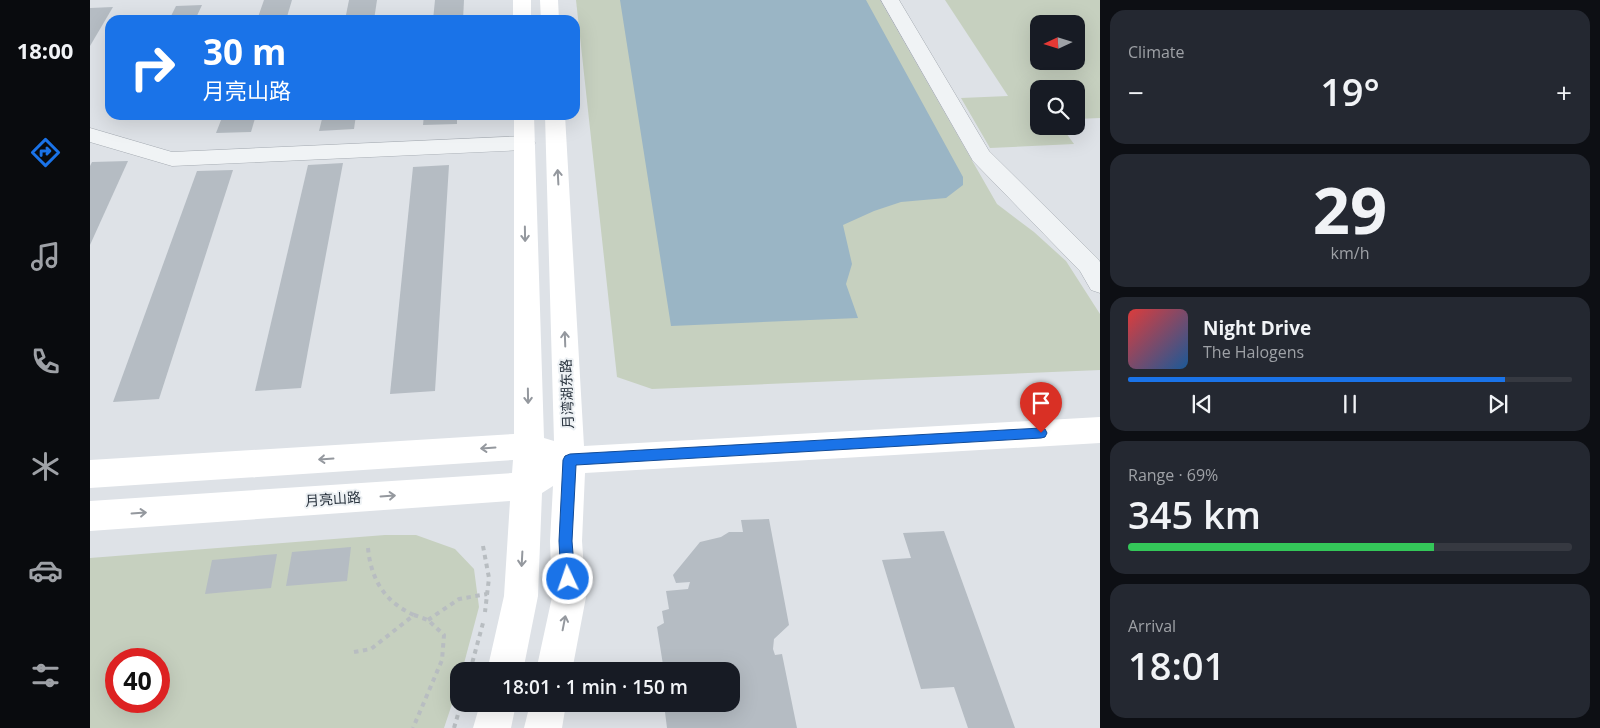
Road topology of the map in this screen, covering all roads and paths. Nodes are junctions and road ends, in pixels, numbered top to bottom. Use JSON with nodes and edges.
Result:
{"nodes":[{"id":1,"x":522,"y":0,"type":"edge"},
{"id":2,"x":548,"y":0,"type":"edge"},
{"id":3,"x":890,"y":0,"type":"edge"},
{"id":4,"x":522,"y":15,"type":"edge"},
{"id":5,"x":550,"y":15,"type":"edge"},
{"id":6,"x":524,"y":120,"type":"edge"},
{"id":7,"x":554,"y":120,"type":"edge"},
{"id":8,"x":90,"y":135,"type":"edge"},
{"id":9,"x":524,"y":144,"type":"junction"},
{"id":10,"x":1100,"y":283,"type":"edge"},
{"id":11,"x":1100,"y":430,"type":"edge"},
{"id":12,"x":529,"y":446,"type":"junction"},
{"id":13,"x":570,"y":460,"type":"junction"},
{"id":14,"x":90,"y":474,"type":"edge"},
{"id":15,"x":526,"y":486,"type":"junction"},
{"id":16,"x":90,"y":516,"type":"edge"},
{"id":17,"x":482,"y":546,"type":"dead end"},
{"id":18,"x":368,"y":548,"type":"dead end"},
{"id":19,"x":487,"y":594,"type":"junction"},
{"id":20,"x":414,"y":616,"type":"junction"},
{"id":21,"x":428,"y":620,"type":"junction"},
{"id":22,"x":354,"y":652,"type":"dead end"},
{"id":23,"x":472,"y":662,"type":"edge"},
{"id":24,"x":507,"y":662,"type":"edge"},
{"id":25,"x":556,"y":662,"type":"edge"},
{"id":26,"x":459,"y":712,"type":"edge"},
{"id":27,"x":496,"y":712,"type":"edge"},
{"id":28,"x":546,"y":712,"type":"edge"},
{"id":29,"x":413,"y":728,"type":"edge"},
{"id":30,"x":454,"y":728,"type":"edge"},
{"id":31,"x":492,"y":728,"type":"edge"},
{"id":32,"x":543,"y":728,"type":"edge"}],
"edges":[{"from":1,"to":4,"type":"street"},
{"from":2,"to":5,"type":"street"},
{"from":3,"to":10,"type":"street"},
{"from":6,"to":9,"type":"street"},
{"from":13,"to":7,"type":"street","name":"月湾湖东路","one_way":true},
{"from":8,"to":9,"type":"street"},
{"from":9,"to":12,"type":"street","one_way":true},
{"from":11,"to":13,"type":"street","name":"月亮山路"},
{"from":12,"to":13,"type":"street","name":"月亮山路"},
{"from":12,"to":14,"type":"street","name":"月亮山路","one_way":true},
{"from":12,"to":15,"type":"street"},
{"from":13,"to":15,"type":"street","name":"月亮山路"},
{"from":25,"to":13,"type":"street","name":"月湾湖东路","one_way":true},
{"from":16,"to":15,"type":"street","name":"月亮山路","one_way":true},
{"from":15,"to":24,"type":"street","one_way":true},
{"from":17,"to":19,"type":"path"},
{"from":18,"to":20,"type":"path"},
{"from":19,"to":21,"type":"path"},
{"from":19,"to":23,"type":"path"},
{"from":20,"to":21,"type":"path"},
{"from":20,"to":22,"type":"path"},
{"from":21,"to":29,"type":"path"},
{"from":26,"to":30,"type":"path"},
{"from":27,"to":31,"type":"street"},
{"from":28,"to":32,"type":"street"}]}
